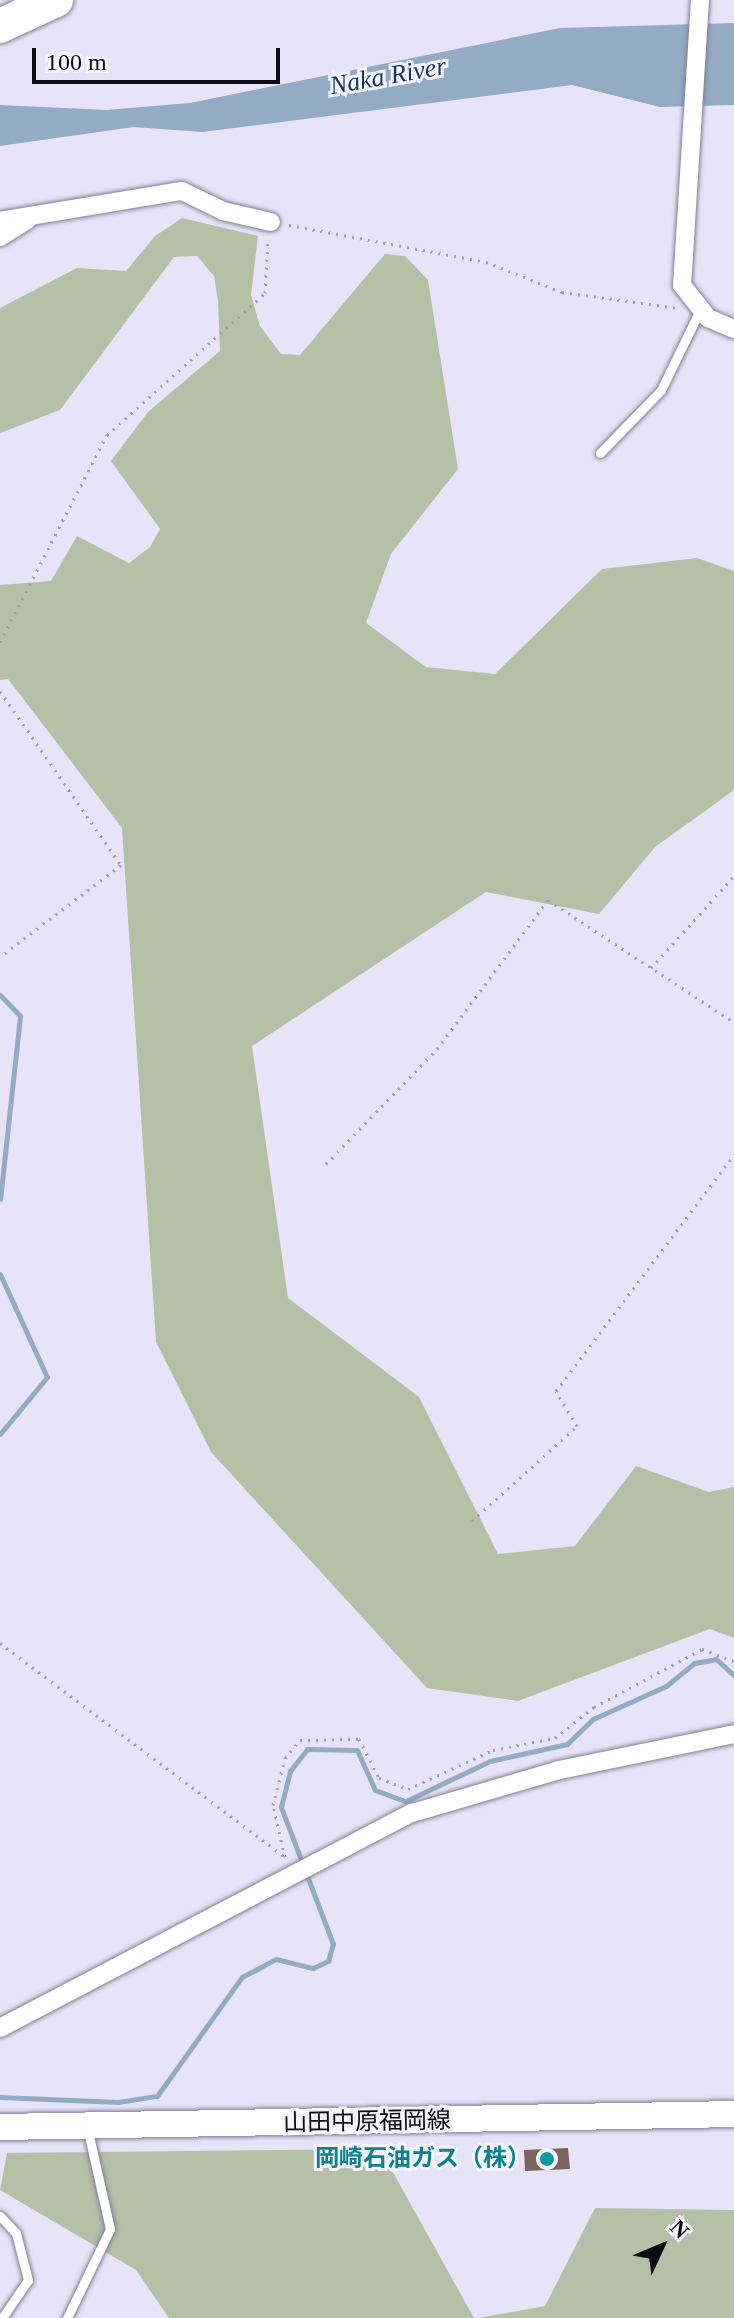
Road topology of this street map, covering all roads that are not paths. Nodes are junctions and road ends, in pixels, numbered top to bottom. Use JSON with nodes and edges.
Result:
{"nodes":[{"id":1,"x":56,"y":0,"type":"edge"},
{"id":2,"x":700,"y":1,"type":"edge"},
{"id":3,"x":0,"y":26,"type":"edge"},
{"id":4,"x":32,"y":216,"type":"junction"},
{"id":5,"x":0,"y":221,"type":"edge"},
{"id":6,"x":271,"y":222,"type":"road end"},
{"id":7,"x":0,"y":237,"type":"edge"},
{"id":8,"x":697,"y":307,"type":"junction"},
{"id":9,"x":734,"y":329,"type":"edge"},
{"id":10,"x":600,"y":453,"type":"dead end"},
{"id":11,"x":734,"y":1734,"type":"edge"},
{"id":12,"x":0,"y":2028,"type":"edge"},
{"id":13,"x":734,"y":2114,"type":"edge"},
{"id":14,"x":0,"y":2127,"type":"edge"},
{"id":15,"x":87,"y":2127,"type":"junction"},
{"id":16,"x":0,"y":2216,"type":"edge"},
{"id":17,"x":2,"y":2318,"type":"edge"},
{"id":18,"x":67,"y":2318,"type":"edge"}],
"edges":[{"from":1,"to":3,"type":"highway"},
{"from":2,"to":8,"type":"street"},
{"from":4,"to":5,"type":"street"},
{"from":4,"to":6,"type":"street"},
{"from":4,"to":7,"type":"street"},
{"from":8,"to":9,"type":"street"},
{"from":8,"to":10,"type":"lane"},
{"from":11,"to":12,"type":"street"},
{"from":13,"to":15,"type":"main road","name":"山田中原福岡線"},
{"from":14,"to":15,"type":"main road","name":"山田中原福岡線"},
{"from":15,"to":18,"type":"lane"},
{"from":16,"to":17,"type":"lane"}]}
